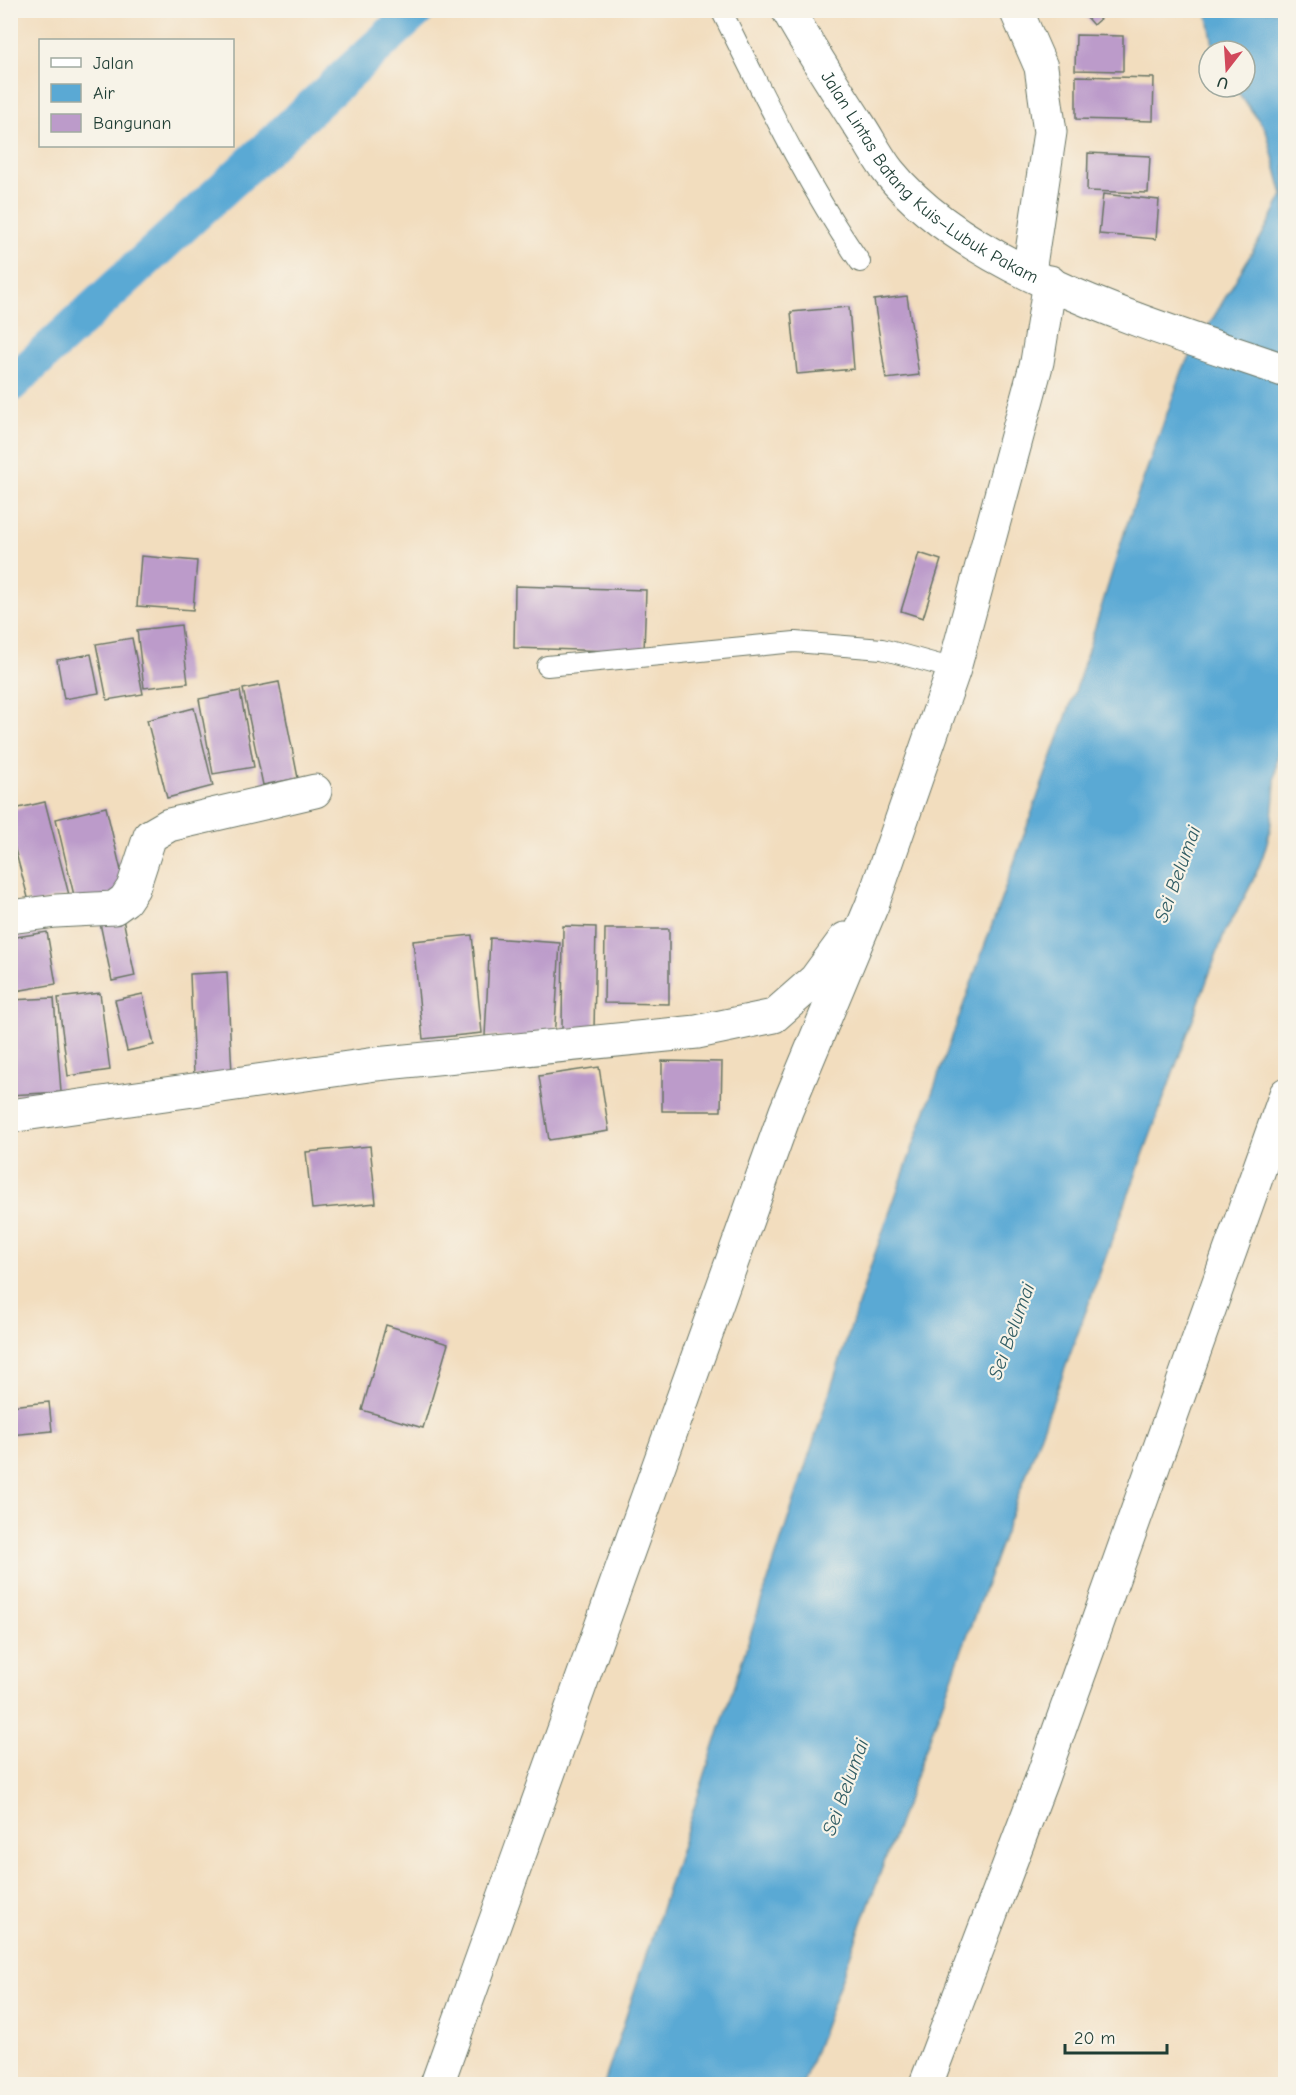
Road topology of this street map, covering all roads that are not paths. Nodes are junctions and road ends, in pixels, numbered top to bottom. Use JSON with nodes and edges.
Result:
{"nodes":[{"id":1,"x":721,"y":10,"type":"edge"},
{"id":2,"x":788,"y":10,"type":"edge"},
{"id":3,"x":1016,"y":10,"type":"edge"},
{"id":4,"x":860,"y":261,"type":"dead end"},
{"id":5,"x":1039,"y":277,"type":"junction"},
{"id":6,"x":1286,"y":371,"type":"edge"},
{"id":7,"x":547,"y":666,"type":"dead end"},
{"id":8,"x":954,"y":669,"type":"junction"},
{"id":9,"x":315,"y":791,"type":"dead end"},
{"id":10,"x":872,"y":905,"type":"junction"},
{"id":11,"x":10,"y":918,"type":"edge"},
{"id":12,"x":1286,"y":1094,"type":"edge"},
{"id":13,"x":10,"y":1116,"type":"edge"},
{"id":14,"x":437,"y":2085,"type":"edge"},
{"id":15,"x":926,"y":2085,"type":"edge"}],
"edges":[{"from":1,"to":4,"type":"lane"},
{"from":2,"to":5,"type":"main road","name":"Jalan Lintas Batang Kuis–Lubuk Pakam"},
{"from":3,"to":5,"type":"main road"},
{"from":5,"to":6,"type":"main road","name":"Jalan Lintas Batang Kuis–Lubuk Pakam"},
{"from":5,"to":8,"type":"main road"},
{"from":7,"to":8,"type":"lane"},
{"from":8,"to":10,"type":"main road"},
{"from":9,"to":11,"type":"main road"},
{"from":10,"to":13,"type":"main road"},
{"from":10,"to":14,"type":"main road"},
{"from":12,"to":15,"type":"main road"}]}
